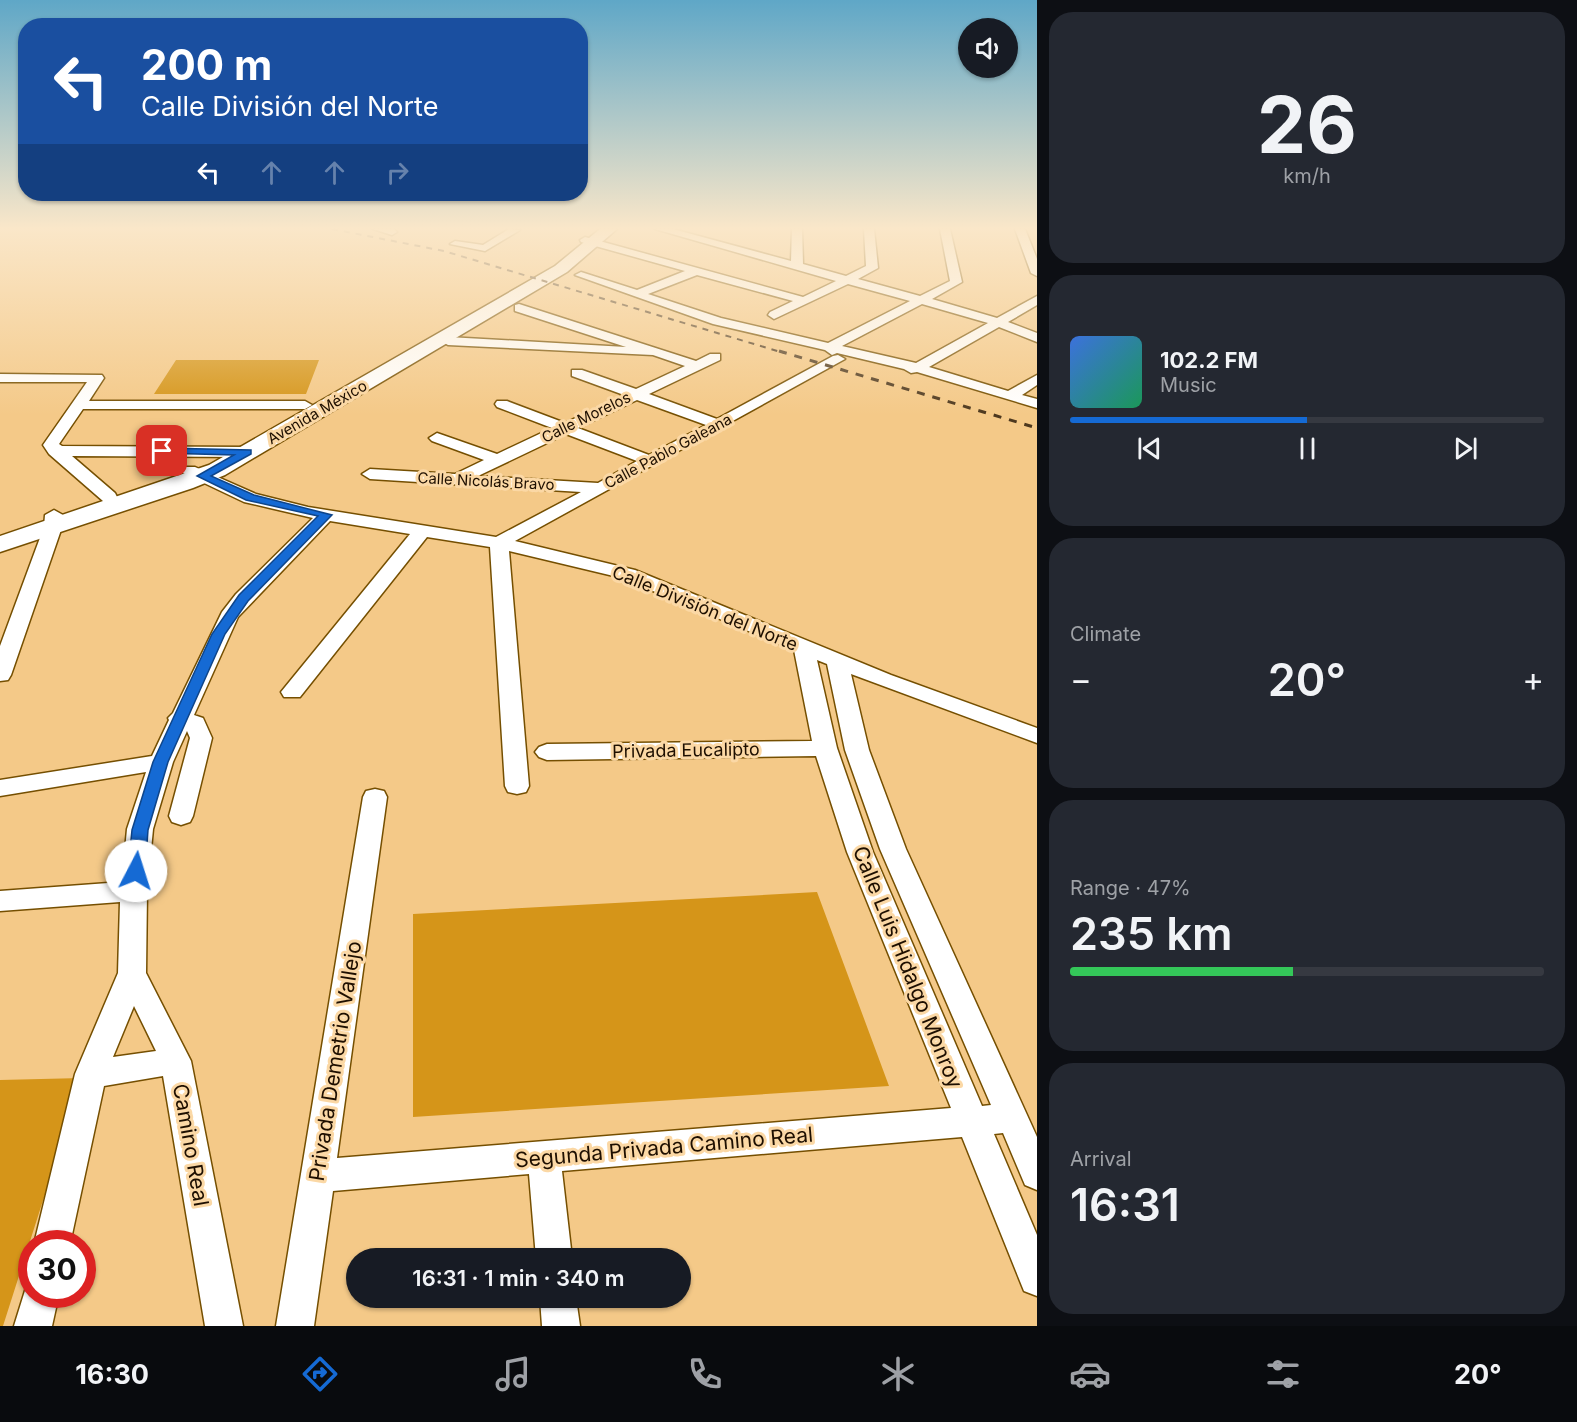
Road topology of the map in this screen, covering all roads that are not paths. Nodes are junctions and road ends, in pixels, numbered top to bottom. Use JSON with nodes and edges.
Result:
{"nodes":[{"id":1,"x":525,"y":291,"type":"edge"},
{"id":2,"x":632,"y":291,"type":"edge"},
{"id":3,"x":645,"y":291,"type":"edge"},
{"id":4,"x":766,"y":291,"type":"edge"},
{"id":5,"x":827,"y":291,"type":"edge"},
{"id":6,"x":884,"y":291,"type":"edge"},
{"id":7,"x":940,"y":291,"type":"edge"},
{"id":8,"x":639,"y":293,"type":"junction"},
{"id":9,"x":512,"y":299,"type":"junction"},
{"id":10,"x":1037,"y":300,"type":"edge"},
{"id":11,"x":805,"y":301,"type":"junction"},
{"id":12,"x":921,"y":301,"type":"junction"},
{"id":13,"x":774,"y":315,"type":"dead end"},
{"id":14,"x":999,"y":322,"type":"junction"},
{"id":15,"x":1037,"y":338,"type":"edge"},
{"id":16,"x":448,"y":341,"type":"dead end"},
{"id":17,"x":651,"y":352,"type":"junction"},
{"id":18,"x":834,"y":353,"type":"junction"},
{"id":19,"x":715,"y":357,"type":"dead end"},
{"id":20,"x":696,"y":365,"type":"junction"},
{"id":21,"x":918,"y":368,"type":"junction"},
{"id":22,"x":577,"y":373,"type":"dead end"},
{"id":23,"x":0,"y":378,"type":"edge"},
{"id":24,"x":1037,"y":379,"type":"edge"},
{"id":25,"x":634,"y":394,"type":"junction"},
{"id":26,"x":1010,"y":396,"type":"junction"},
{"id":27,"x":502,"y":404,"type":"dead end"},
{"id":28,"x":1037,"y":404,"type":"edge"},
{"id":29,"x":79,"y":405,"type":"junction"},
{"id":30,"x":305,"y":405,"type":"junction"},
{"id":31,"x":718,"y":424,"type":"junction"},
{"id":32,"x":566,"y":427,"type":"junction"},
{"id":33,"x":437,"y":438,"type":"dead end"},
{"id":34,"x":55,"y":451,"type":"junction"},
{"id":35,"x":237,"y":451,"type":"junction"},
{"id":36,"x":498,"y":460,"type":"junction"},
{"id":37,"x":651,"y":461,"type":"junction"},
{"id":38,"x":196,"y":473,"type":"junction"},
{"id":39,"x":369,"y":474,"type":"dead end"},
{"id":40,"x":458,"y":479,"type":"junction"},
{"id":41,"x":602,"y":488,"type":"junction"},
{"id":42,"x":109,"y":497,"type":"junction"},
{"id":43,"x":326,"y":515,"type":"junction"},
{"id":44,"x":53,"y":521,"type":"junction"},
{"id":45,"x":422,"y":531,"type":"junction"},
{"id":46,"x":0,"y":532,"type":"edge"},
{"id":47,"x":499,"y":543,"type":"junction"},
{"id":48,"x":0,"y":544,"type":"edge"},
{"id":49,"x":804,"y":648,"type":"junction"},
{"id":50,"x":837,"y":661,"type":"junction"},
{"id":51,"x":0,"y":675,"type":"edge"},
{"id":52,"x":292,"y":692,"type":"dead end"},
{"id":53,"x":179,"y":718,"type":"junction"},
{"id":54,"x":1037,"y":736,"type":"edge"},
{"id":55,"x":825,"y":748,"type":"junction"},
{"id":56,"x":547,"y":752,"type":"dead end"},
{"id":57,"x":160,"y":762,"type":"junction"},
{"id":58,"x":517,"y":786,"type":"dead end"},
{"id":59,"x":0,"y":788,"type":"edge"},
{"id":60,"x":375,"y":797,"type":"dead end"},
{"id":61,"x":181,"y":816,"type":"dead end"},
{"id":62,"x":134,"y":891,"type":"junction"},
{"id":63,"x":0,"y":901,"type":"edge"},
{"id":64,"x":132,"y":973,"type":"junction"},
{"id":65,"x":176,"y":1061,"type":"junction"},
{"id":66,"x":91,"y":1074,"type":"junction"},
{"id":67,"x":1012,"y":1118,"type":"junction"},
{"id":68,"x":971,"y":1121,"type":"junction"},
{"id":69,"x":544,"y":1157,"type":"junction"},
{"id":70,"x":1037,"y":1174,"type":"edge"},
{"id":71,"x":317,"y":1176,"type":"junction"},
{"id":72,"x":55,"y":1230,"type":"edge"},
{"id":73,"x":553,"y":1248,"type":"edge"},
{"id":74,"x":1037,"y":1278,"type":"edge"},
{"id":75,"x":38,"y":1308,"type":"edge"},
{"id":76,"x":559,"y":1308,"type":"edge"},
{"id":77,"x":33,"y":1326,"type":"edge"},
{"id":78,"x":224,"y":1326,"type":"edge"},
{"id":79,"x":295,"y":1326,"type":"edge"},
{"id":80,"x":561,"y":1326,"type":"edge"}],
"edges":[{"from":1,"to":9,"type":"main road","name":"Avenida México"},
{"from":2,"to":8,"type":"street"},
{"from":3,"to":8,"type":"street"},
{"from":4,"to":11,"type":"street"},
{"from":5,"to":11,"type":"street"},
{"from":6,"to":12,"type":"street"},
{"from":7,"to":12,"type":"street","name":"Calle Pablo Galeana"},
{"from":8,"to":18,"type":"street"},
{"from":9,"to":17,"type":"street"},
{"from":9,"to":30,"type":"main road","name":"Avenida México"},
{"from":9,"to":35,"type":"main road","name":"Avenida México"},
{"from":10,"to":14,"type":"street"},
{"from":11,"to":13,"type":"street"},
{"from":12,"to":14,"type":"street"},
{"from":12,"to":18,"type":"street","name":"Calle Pablo Galeana"},
{"from":14,"to":15,"type":"street"},
{"from":14,"to":21,"type":"street"},
{"from":16,"to":17,"type":"street"},
{"from":17,"to":20,"type":"street"},
{"from":18,"to":21,"type":"street"},
{"from":18,"to":31,"type":"street","name":"Calle Pablo Galeana"},
{"from":19,"to":20,"type":"street","name":"Calle Morelos"},
{"from":20,"to":25,"type":"street","name":"Calle Morelos"},
{"from":21,"to":26,"type":"street"},
{"from":22,"to":25,"type":"street"},
{"from":23,"to":29,"type":"street"},
{"from":24,"to":26,"type":"street"},
{"from":25,"to":31,"type":"street"},
{"from":25,"to":32,"type":"street","name":"Calle Morelos"},
{"from":26,"to":28,"type":"street"},
{"from":27,"to":32,"type":"street"},
{"from":29,"to":30,"type":"street"},
{"from":29,"to":34,"type":"street"},
{"from":30,"to":35,"type":"main road","name":"Avenida México"},
{"from":31,"to":37,"type":"street","name":"Calle Pablo Galeana"},
{"from":32,"to":36,"type":"street","name":"Calle Morelos"},
{"from":32,"to":37,"type":"street"},
{"from":33,"to":36,"type":"street"},
{"from":34,"to":35,"type":"street"},
{"from":34,"to":42,"type":"street"},
{"from":35,"to":38,"type":"main road","name":"Avenida México"},
{"from":36,"to":40,"type":"street","name":"Calle Morelos"},
{"from":37,"to":41,"type":"street","name":"Calle Pablo Galeana"},
{"from":38,"to":42,"type":"main road","name":"Avenida México"},
{"from":38,"to":43,"type":"street","name":"Calle División del Norte"},
{"from":38,"to":44,"type":"main road","name":"Avenida México"},
{"from":39,"to":40,"type":"street","name":"Calle Nicolás Bravo"},
{"from":40,"to":41,"type":"street","name":"Calle Nicolás Bravo"},
{"from":41,"to":47,"type":"street","name":"Calle Pablo Galeana"},
{"from":42,"to":44,"type":"main road","name":"Avenida México"},
{"from":43,"to":45,"type":"street","name":"Calle División del Norte"},
{"from":43,"to":53,"type":"street"},
{"from":44,"to":46,"type":"main road","name":"Avenida México"},
{"from":44,"to":48,"type":"main road","name":"Avenida México"},
{"from":44,"to":51,"type":"street"},
{"from":45,"to":47,"type":"street","name":"Calle División del Norte"},
{"from":45,"to":52,"type":"street"},
{"from":47,"to":49,"type":"street","name":"Calle División del Norte"},
{"from":47,"to":58,"type":"street"},
{"from":49,"to":50,"type":"street","name":"Calle División del Norte"},
{"from":49,"to":55,"type":"street","name":"Calle Luis Hidalgo Monroy"},
{"from":50,"to":54,"type":"street","name":"Calle División del Norte"},
{"from":50,"to":67,"type":"street","name":"Calle Luis Hidalgo Monroy"},
{"from":53,"to":57,"type":"street"},
{"from":53,"to":61,"type":"street"},
{"from":55,"to":56,"type":"street","name":"Privada Eucalipto"},
{"from":55,"to":68,"type":"street","name":"Calle Luis Hidalgo Monroy"},
{"from":57,"to":59,"type":"street"},
{"from":57,"to":62,"type":"street"},
{"from":60,"to":71,"type":"street","name":"Privada Demetrio Vallejo"},
{"from":62,"to":63,"type":"street"},
{"from":62,"to":64,"type":"street"},
{"from":64,"to":65,"type":"street","name":"Camino Real"},
{"from":64,"to":66,"type":"street"},
{"from":65,"to":66,"type":"street"},
{"from":65,"to":78,"type":"street","name":"Camino Real"},
{"from":66,"to":72,"type":"street"},
{"from":67,"to":68,"type":"street","name":"Segunda Privada Camino Real"},
{"from":67,"to":70,"type":"street","name":"Calle Luis Hidalgo Monroy"},
{"from":68,"to":69,"type":"street","name":"Segunda Privada Camino Real"},
{"from":68,"to":74,"type":"street","name":"Calle Luis Hidalgo Monroy"},
{"from":69,"to":71,"type":"street","name":"Segunda Privada Camino Real"},
{"from":69,"to":73,"type":"street"},
{"from":71,"to":79,"type":"street","name":"Privada Demetrio Vallejo"},
{"from":75,"to":77,"type":"street"},
{"from":76,"to":80,"type":"street"}]}
